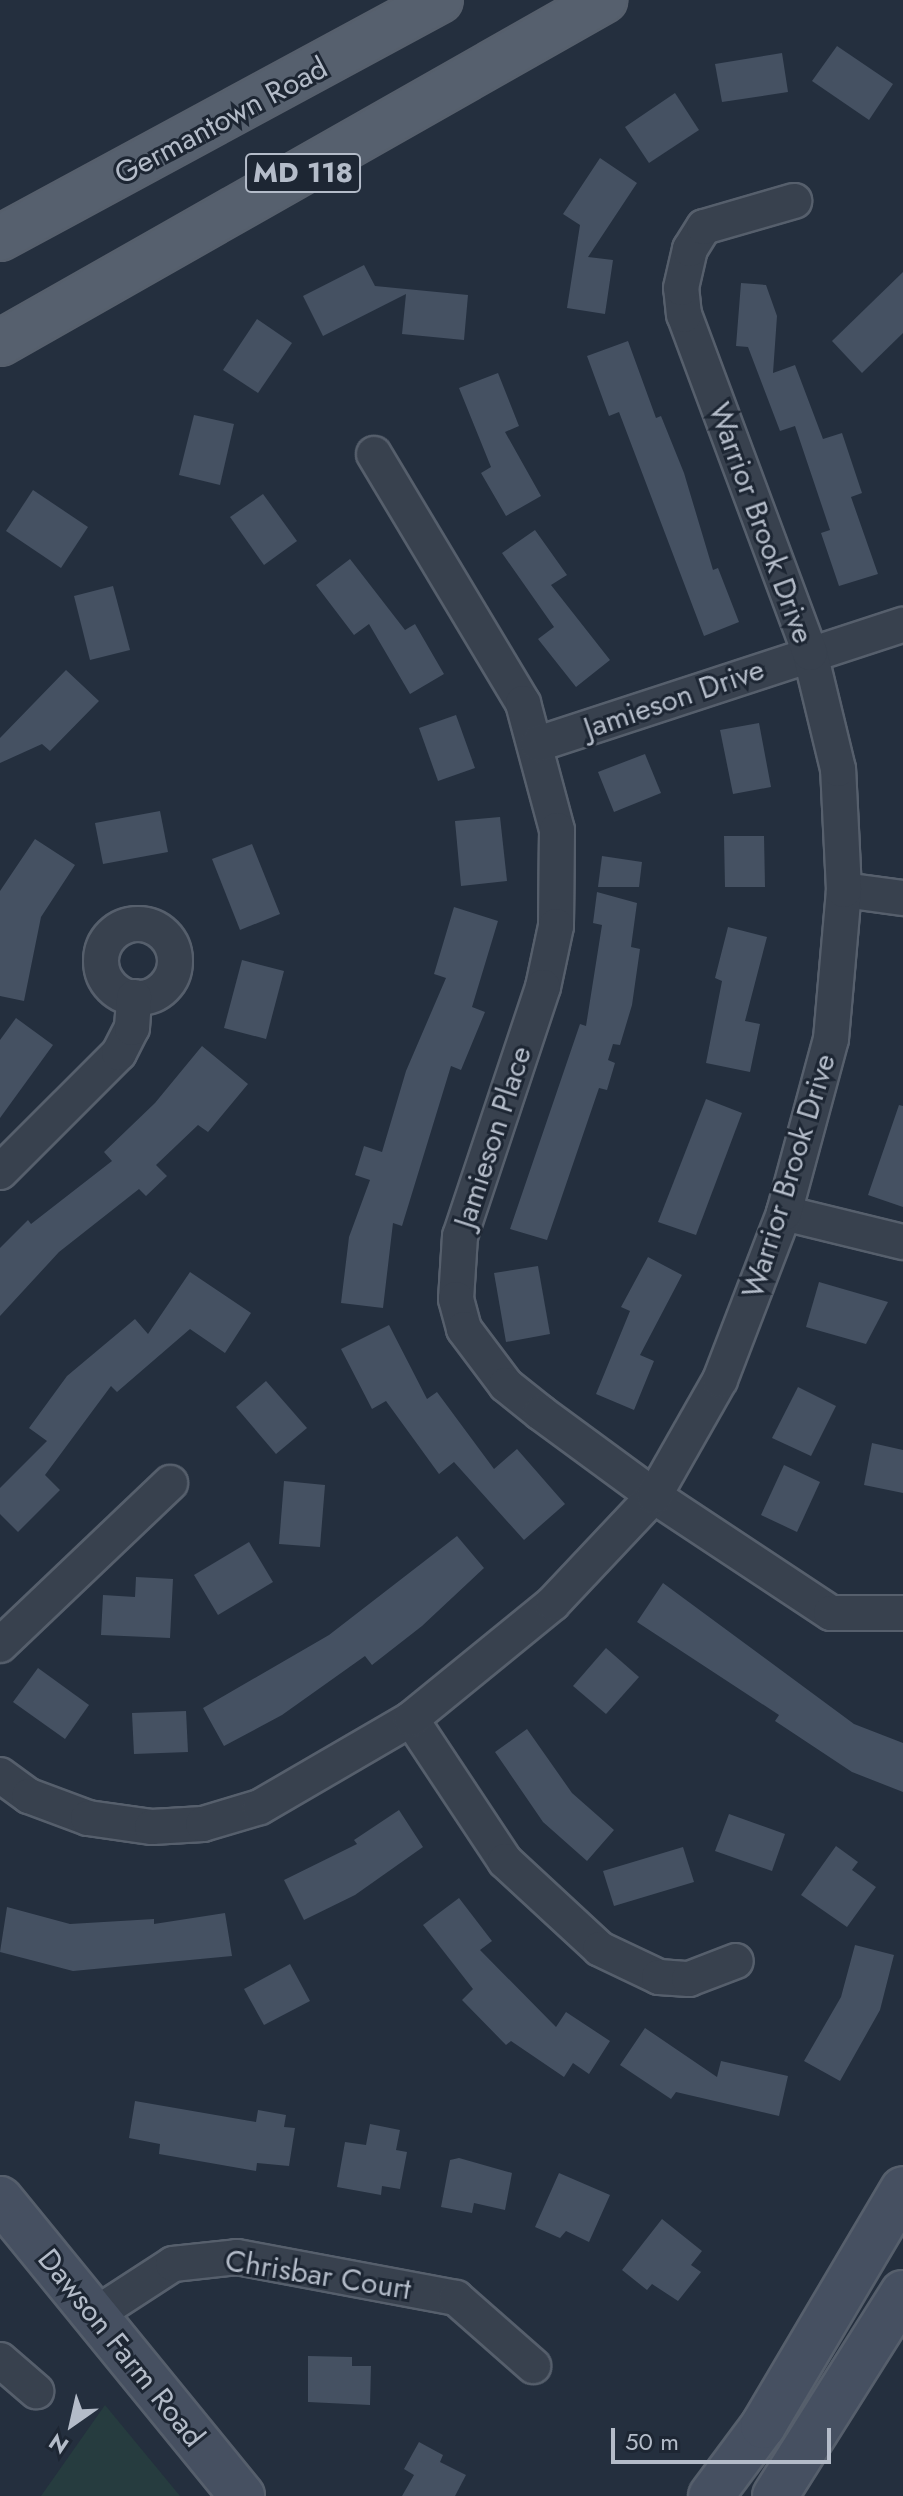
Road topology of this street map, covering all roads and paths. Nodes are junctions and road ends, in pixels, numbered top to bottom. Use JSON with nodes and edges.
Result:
{"nodes":[{"id":1,"x":440,"y":0,"type":"edge"},
{"id":2,"x":604,"y":0,"type":"edge"},
{"id":3,"x":794,"y":201,"type":"dead end"},
{"id":4,"x":0,"y":238,"type":"edge"},
{"id":5,"x":0,"y":343,"type":"edge"},
{"id":6,"x":374,"y":454,"type":"dead end"},
{"id":7,"x":903,"y":625,"type":"edge"},
{"id":8,"x":810,"y":653,"type":"junction"},
{"id":9,"x":538,"y":744,"type":"junction"},
{"id":10,"x":844,"y":890,"type":"junction"},
{"id":11,"x":903,"y":898,"type":"edge"},
{"id":12,"x":134,"y":997,"type":"dead end"},
{"id":13,"x":0,"y":1172,"type":"edge"},
{"id":14,"x":784,"y":1213,"type":"junction"},
{"id":15,"x":903,"y":1242,"type":"edge"},
{"id":16,"x":170,"y":1483,"type":"dead end"},
{"id":17,"x":654,"y":1496,"type":"junction"},
{"id":18,"x":903,"y":1613,"type":"edge"},
{"id":19,"x":0,"y":1645,"type":"edge"},
{"id":20,"x":411,"y":1719,"type":"junction"},
{"id":21,"x":0,"y":1775,"type":"edge"},
{"id":22,"x":736,"y":1961,"type":"dead end"},
{"id":23,"x":903,"y":2189,"type":"edge"},
{"id":24,"x":0,"y":2199,"type":"edge"},
{"id":25,"x":903,"y":2293,"type":"edge"},
{"id":26,"x":93,"y":2316,"type":"junction"},
{"id":27,"x":0,"y":2360,"type":"edge"},
{"id":28,"x":533,"y":2366,"type":"dead end"},
{"id":29,"x":36,"y":2391,"type":"dead end"},
{"id":30,"x":242,"y":2496,"type":"edge"},
{"id":31,"x":711,"y":2496,"type":"edge"},
{"id":32,"x":775,"y":2496,"type":"edge"}],
"edges":[{"from":1,"to":4,"type":"main road","name":"Germantown Road","number":"MD 118"},
{"from":2,"to":5,"type":"main road","number":"MD 118"},
{"from":3,"to":8,"type":"street","name":"Warrior Brook Drive"},
{"from":6,"to":9,"type":"street","name":"Jamieson Place"},
{"from":7,"to":8,"type":"street","name":"Jamieson Drive"},
{"from":8,"to":9,"type":"street","name":"Jamieson Drive"},
{"from":8,"to":10,"type":"street","name":"Warrior Brook Drive"},
{"from":9,"to":17,"type":"street","name":"Jamieson Place"},
{"from":10,"to":11,"type":"street"},
{"from":10,"to":14,"type":"street","name":"Warrior Brook Drive"},
{"from":12,"to":13,"type":"street"},
{"from":14,"to":15,"type":"street"},
{"from":14,"to":17,"type":"street","name":"Warrior Brook Drive"},
{"from":16,"to":19,"type":"street"},
{"from":17,"to":18,"type":"street","name":"Jamieson Place"},
{"from":17,"to":20,"type":"street","name":"Warrior Brook Drive"},
{"from":20,"to":21,"type":"street","name":"Warrior Brook Drive"},
{"from":20,"to":22,"type":"street"},
{"from":23,"to":31,"type":"main road"},
{"from":24,"to":26,"type":"main road","name":"Dawson Farm Road"},
{"from":25,"to":32,"type":"main road"},
{"from":26,"to":28,"type":"street","name":"Chrisbar Court"},
{"from":26,"to":30,"type":"main road","name":"Dawson Farm Road"},
{"from":27,"to":29,"type":"street"}]}
